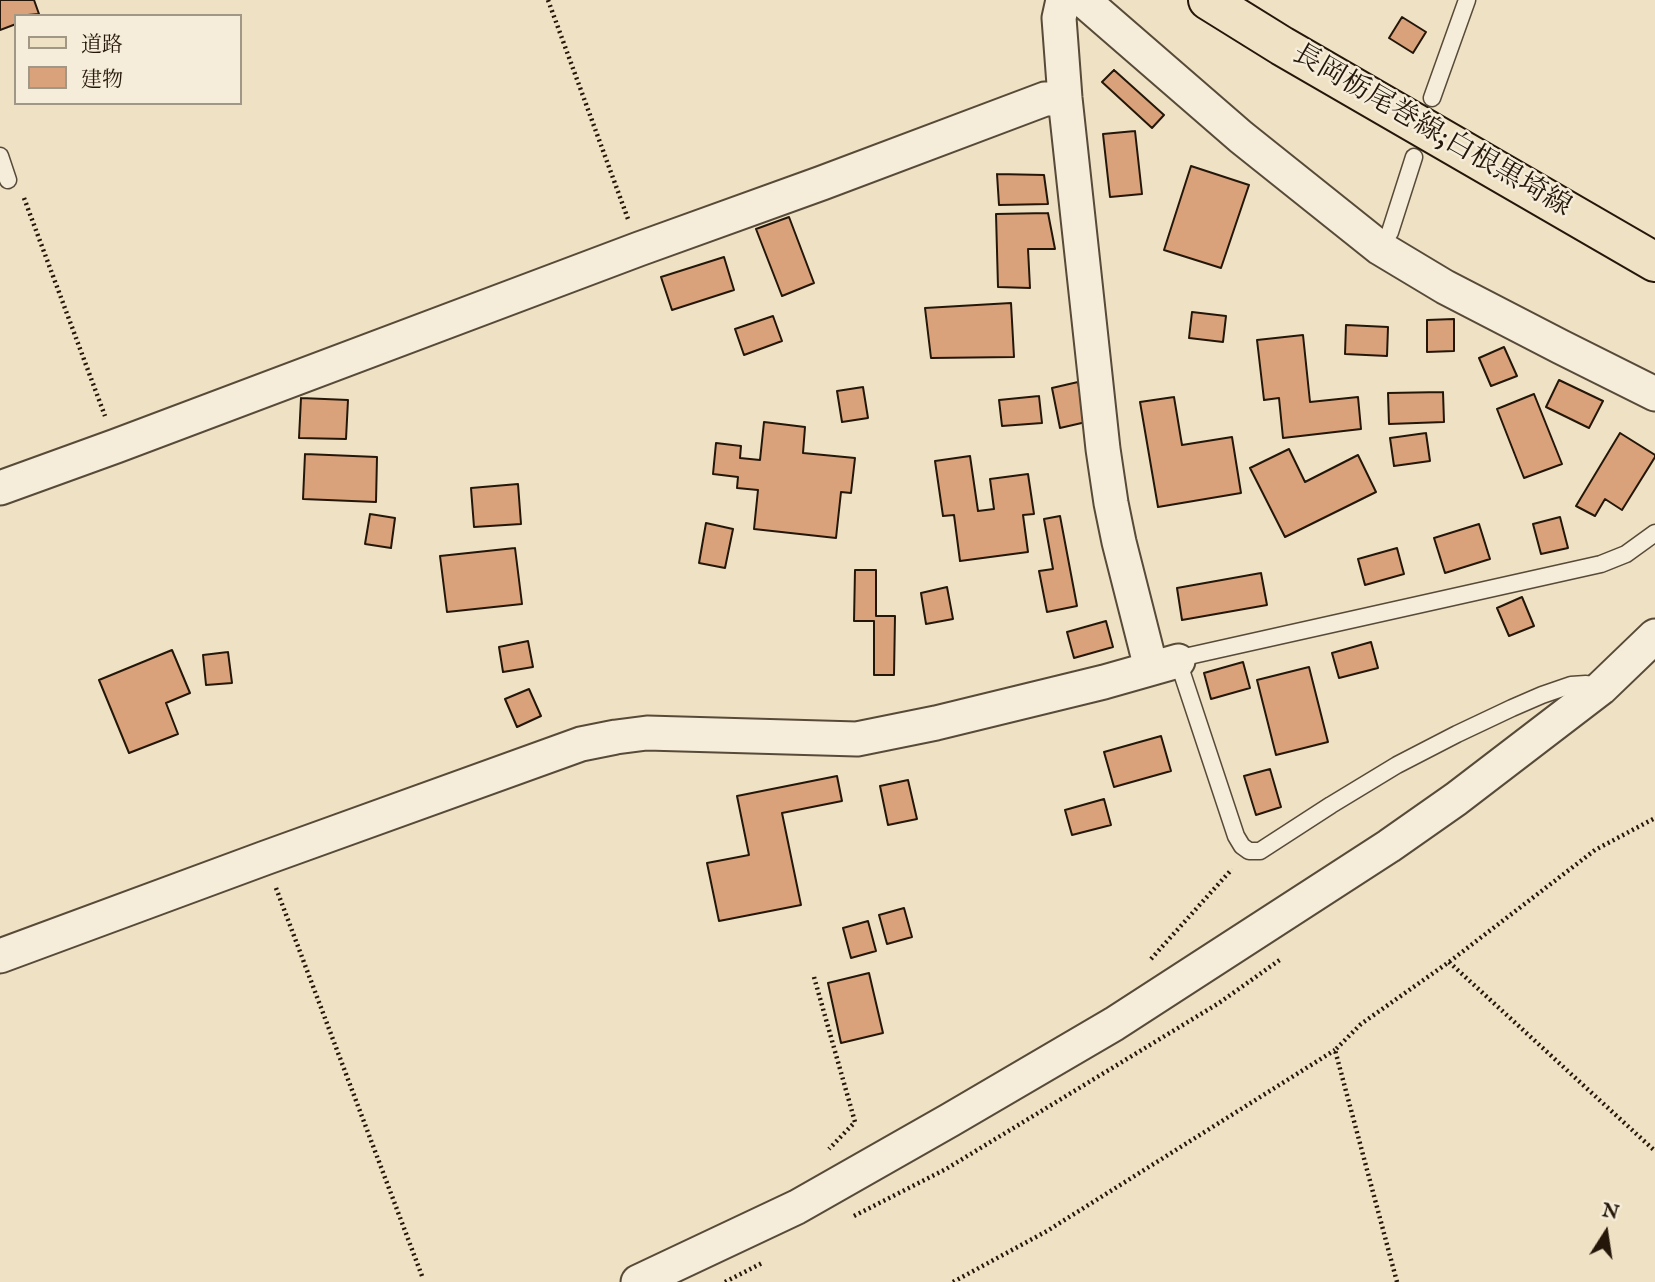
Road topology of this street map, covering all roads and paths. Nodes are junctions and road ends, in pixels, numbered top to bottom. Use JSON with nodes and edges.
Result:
{"nodes":[{"id":1,"x":548,"y":0,"type":"edge"},
{"id":2,"x":1063,"y":0,"type":"edge"},
{"id":3,"x":1083,"y":0,"type":"edge"},
{"id":4,"x":1208,"y":0,"type":"edge"},
{"id":5,"x":1467,"y":0,"type":"edge"},
{"id":6,"x":1065,"y":98,"type":"junction"},
{"id":7,"x":1432,"y":98,"type":"dead end"},
{"id":8,"x":0,"y":156,"type":"edge"},
{"id":9,"x":1414,"y":156,"type":"dead end"},
{"id":10,"x":8,"y":180,"type":"joint"},
{"id":11,"x":1380,"y":248,"type":"junction"},
{"id":12,"x":639,"y":249,"type":"junction"},
{"id":13,"x":1655,"y":262,"type":"edge"},
{"id":14,"x":1655,"y":394,"type":"edge"},
{"id":15,"x":116,"y":446,"type":"junction"},
{"id":16,"x":0,"y":488,"type":"edge"},
{"id":17,"x":1655,"y":533,"type":"edge"},
{"id":18,"x":1655,"y":636,"type":"edge"},
{"id":19,"x":1164,"y":665,"type":"junction"},
{"id":20,"x":1601,"y":688,"type":"junction"},
{"id":21,"x":1655,"y":818,"type":"edge"},
{"id":22,"x":1249,"y":851,"type":"junction"},
{"id":23,"x":265,"y":858,"type":"junction"},
{"id":24,"x":0,"y":956,"type":"edge"},
{"id":25,"x":1448,"y":962,"type":"junction"},
{"id":26,"x":1147,"y":963,"type":"dead end"},
{"id":27,"x":814,"y":977,"type":"dead end"},
{"id":28,"x":1335,"y":1050,"type":"junction"},
{"id":29,"x":1655,"y":1151,"type":"edge"},
{"id":30,"x":821,"y":1158,"type":"dead end"},
{"id":31,"x":422,"y":1276,"type":"dead end"},
{"id":32,"x":638,"y":1282,"type":"edge"},
{"id":33,"x":953,"y":1282,"type":"edge"},
{"id":34,"x":1397,"y":1282,"type":"edge"}],
"edges":[{"from":1,"to":12,"type":"path"},
{"from":2,"to":6,"type":"street"},
{"from":3,"to":11,"type":"street"},
{"from":4,"to":13,"type":"main road","name":"長岡栃尾巻線;白根黒埼線"},
{"from":5,"to":7,"type":"lane"},
{"from":6,"to":12,"type":"street"},
{"from":6,"to":19,"type":"street"},
{"from":8,"to":10,"type":"lane"},
{"from":9,"to":11,"type":"lane"},
{"from":10,"to":15,"type":"path"},
{"from":11,"to":14,"type":"street"},
{"from":12,"to":15,"type":"street"},
{"from":15,"to":16,"type":"street"},
{"from":17,"to":19,"type":"lane"},
{"from":18,"to":20,"type":"street"},
{"from":19,"to":22,"type":"lane"},
{"from":19,"to":23,"type":"street"},
{"from":20,"to":22,"type":"lane"},
{"from":20,"to":32,"type":"street"},
{"from":21,"to":25,"type":"path"},
{"from":22,"to":26,"type":"path"},
{"from":23,"to":24,"type":"street"},
{"from":23,"to":31,"type":"path"},
{"from":25,"to":28,"type":"path"},
{"from":25,"to":29,"type":"path"},
{"from":27,"to":30,"type":"path"},
{"from":28,"to":33,"type":"path"},
{"from":28,"to":34,"type":"path"}]}
